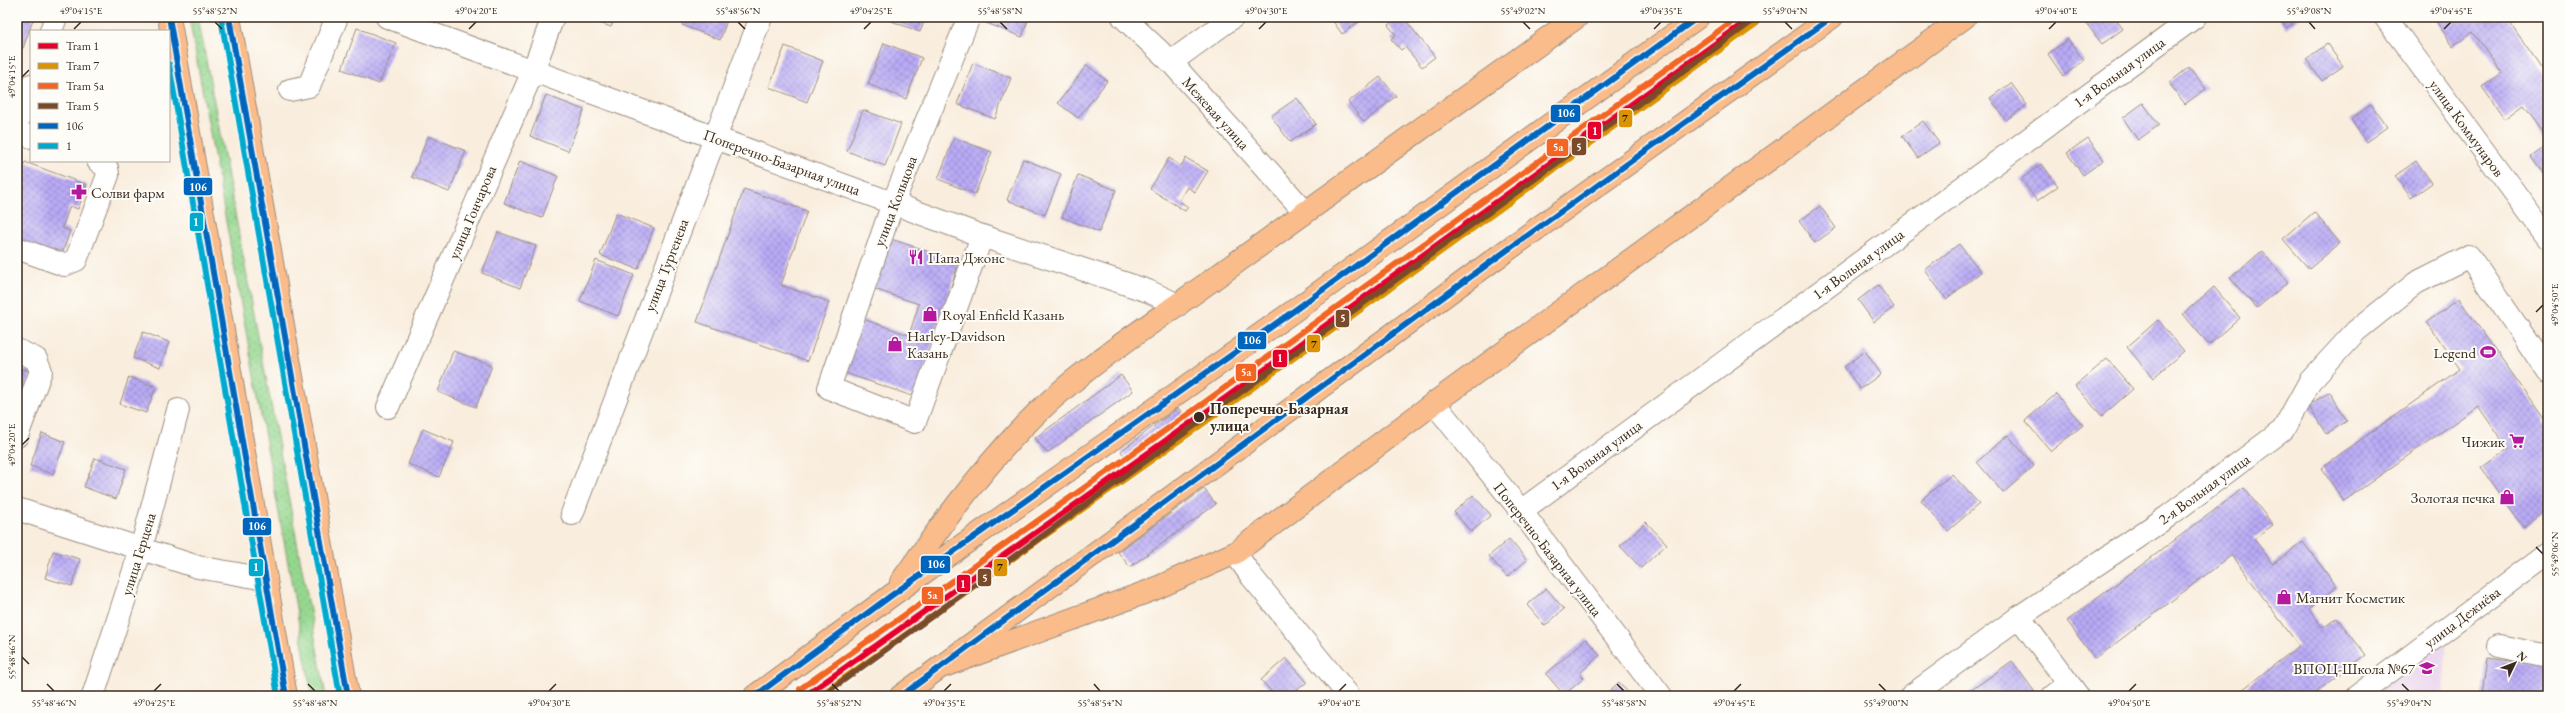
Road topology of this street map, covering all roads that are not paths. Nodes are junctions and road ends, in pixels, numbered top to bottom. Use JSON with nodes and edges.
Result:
{"nodes":[{"id":1,"x":56,"y":17,"type":"edge"},
{"id":2,"x":169,"y":17,"type":"edge"},
{"id":3,"x":229,"y":17,"type":"edge"},
{"id":4,"x":337,"y":17,"type":"edge"},
{"id":5,"x":388,"y":17,"type":"edge"},
{"id":6,"x":553,"y":17,"type":"edge"},
{"id":7,"x":761,"y":17,"type":"edge"},
{"id":8,"x":969,"y":17,"type":"edge"},
{"id":9,"x":1123,"y":17,"type":"edge"},
{"id":10,"x":1233,"y":17,"type":"edge"},
{"id":11,"x":1577,"y":17,"type":"edge"},
{"id":12,"x":1698,"y":17,"type":"edge"},
{"id":13,"x":1832,"y":17,"type":"edge"},
{"id":14,"x":1965,"y":17,"type":"edge"},
{"id":15,"x":2195,"y":17,"type":"edge"},
{"id":16,"x":2385,"y":17,"type":"edge"},
{"id":17,"x":50,"y":30,"type":"edge"},
{"id":18,"x":1170,"y":62,"type":"junction"},
{"id":19,"x":533,"y":71,"type":"junction"},
{"id":20,"x":30,"y":88,"type":"edge"},
{"id":21,"x":290,"y":90,"type":"dead end"},
{"id":22,"x":17,"y":123,"type":"edge"},
{"id":23,"x":17,"y":131,"type":"edge"},
{"id":24,"x":30,"y":136,"type":"edge"},
{"id":25,"x":715,"y":137,"type":"junction"},
{"id":26,"x":99,"y":162,"type":"edge"},
{"id":27,"x":893,"y":202,"type":"junction"},
{"id":28,"x":1305,"y":212,"type":"junction"},
{"id":29,"x":982,"y":236,"type":"junction"},
{"id":30,"x":2548,"y":238,"type":"edge"},
{"id":31,"x":17,"y":248,"type":"edge"},
{"id":32,"x":1178,"y":305,"type":"junction"},
{"id":33,"x":17,"y":350,"type":"edge"},
{"id":34,"x":2548,"y":372,"type":"edge"},
{"id":35,"x":1434,"y":403,"type":"junction"},
{"id":36,"x":388,"y":407,"type":"dead end"},
{"id":37,"x":178,"y":410,"type":"dead end"},
{"id":38,"x":17,"y":436,"type":"edge"},
{"id":39,"x":17,"y":510,"type":"edge"},
{"id":40,"x":1521,"y":511,"type":"junction"},
{"id":41,"x":572,"y":514,"type":"dead end"},
{"id":42,"x":141,"y":549,"type":"junction"},
{"id":43,"x":1235,"y":553,"type":"junction"},
{"id":44,"x":2548,"y":553,"type":"edge"},
{"id":45,"x":266,"y":579,"type":"junction"},
{"id":46,"x":892,"y":596,"type":"junction"},
{"id":47,"x":2019,"y":617,"type":"junction"},
{"id":48,"x":2499,"y":646,"type":"dead end"},
{"id":49,"x":2548,"y":656,"type":"edge"},
{"id":50,"x":944,"y":666,"type":"junction"},
{"id":51,"x":2067,"y":692,"type":"edge"},
{"id":52,"x":93,"y":696,"type":"edge"},
{"id":53,"x":286,"y":696,"type":"edge"},
{"id":54,"x":348,"y":696,"type":"edge"},
{"id":55,"x":755,"y":696,"type":"edge"},
{"id":56,"x":901,"y":696,"type":"edge"},
{"id":57,"x":1349,"y":696,"type":"edge"},
{"id":58,"x":1661,"y":696,"type":"edge"},
{"id":59,"x":1911,"y":696,"type":"edge"},
{"id":60,"x":2357,"y":696,"type":"edge"}],
"edges":[{"from":1,"to":17,"type":"street"},
{"from":2,"to":45,"type":"main road"},
{"from":3,"to":54,"type":"main road"},
{"from":4,"to":21,"type":"street"},
{"from":5,"to":19,"type":"street","name":"Поперечно-Базарная улица"},
{"from":6,"to":19,"type":"street","name":"улица Гончарова"},
{"from":7,"to":25,"type":"street","name":"улица Тургенева"},
{"from":8,"to":27,"type":"street","name":"улица Кольцова"},
{"from":9,"to":18,"type":"street","name":"Межевая улица"},
{"from":10,"to":18,"type":"street"},
{"from":11,"to":28,"type":"main road"},
{"from":12,"to":46,"type":"main road"},
{"from":13,"to":50,"type":"main road"},
{"from":14,"to":35,"type":"main road"},
{"from":15,"to":40,"type":"street","name":"1-я Вольная улица"},
{"from":16,"to":30,"type":"street","name":"улица Коммунаров"},
{"from":18,"to":28,"type":"street","name":"Межевая улица"},
{"from":19,"to":25,"type":"street","name":"Поперечно-Базарная улица"},
{"from":19,"to":36,"type":"street","name":"улица Гончарова"},
{"from":20,"to":22,"type":"street"},
{"from":23,"to":24,"type":"street"},
{"from":25,"to":27,"type":"street","name":"Поперечно-Базарная улица"},
{"from":25,"to":41,"type":"street","name":"улица Тургенева"},
{"from":26,"to":31,"type":"street"},
{"from":27,"to":29,"type":"street","name":"Поперечно-Базарная улица"},
{"from":27,"to":29,"type":"street","name":"улица Кольцова"},
{"from":28,"to":32,"type":"main road"},
{"from":29,"to":32,"type":"street","name":"Поперечно-Базарная улица"},
{"from":32,"to":46,"type":"main road"},
{"from":33,"to":38,"type":"street"},
{"from":34,"to":47,"type":"street","name":"2-я Вольная улица"},
{"from":35,"to":40,"type":"street","name":"Поперечно-Базарная улица"},
{"from":35,"to":43,"type":"main road"},
{"from":37,"to":42,"type":"street","name":"улица Герцена"},
{"from":39,"to":42,"type":"street"},
{"from":40,"to":58,"type":"street","name":"Поперечно-Базарная улица"},
{"from":42,"to":45,"type":"street"},
{"from":42,"to":52,"type":"street","name":"улица Герцена"},
{"from":43,"to":50,"type":"main road"},
{"from":43,"to":57,"type":"street"},
{"from":44,"to":60,"type":"street","name":"улица Дежнёва"},
{"from":45,"to":53,"type":"main road"},
{"from":46,"to":55,"type":"main road"},
{"from":47,"to":51,"type":"street"},
{"from":47,"to":59,"type":"street","name":"2-я Вольная улица"},
{"from":48,"to":49,"type":"street"},
{"from":50,"to":56,"type":"main road"}]}
